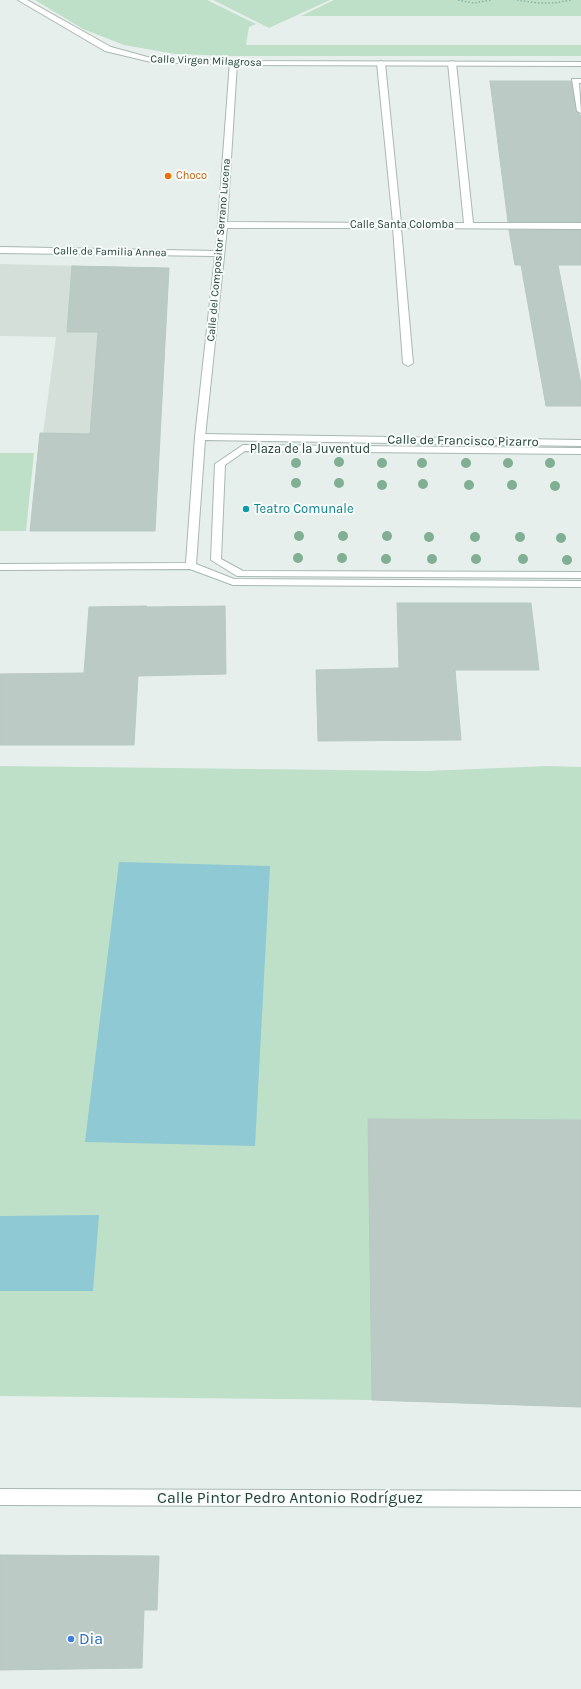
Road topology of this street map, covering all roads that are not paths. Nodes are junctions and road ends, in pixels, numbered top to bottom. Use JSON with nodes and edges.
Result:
{"nodes":[{"id":1,"x":22,"y":0,"type":"edge"},
{"id":2,"x":233,"y":63,"type":"junction"},
{"id":3,"x":381,"y":63,"type":"junction"},
{"id":4,"x":452,"y":64,"type":"junction"},
{"id":5,"x":581,"y":64,"type":"edge"},
{"id":6,"x":581,"y":81,"type":"edge"},
{"id":7,"x":581,"y":111,"type":"edge"},
{"id":8,"x":223,"y":225,"type":"junction"},
{"id":9,"x":397,"y":226,"type":"junction"},
{"id":10,"x":469,"y":226,"type":"junction"},
{"id":11,"x":581,"y":226,"type":"edge"},
{"id":12,"x":0,"y":250,"type":"edge"},
{"id":13,"x":220,"y":254,"type":"junction"},
{"id":14,"x":408,"y":364,"type":"dead end"},
{"id":15,"x":200,"y":437,"type":"junction"},
{"id":16,"x":581,"y":443,"type":"edge"},
{"id":17,"x":581,"y":451,"type":"edge"},
{"id":18,"x":191,"y":566,"type":"junction"},
{"id":19,"x":0,"y":567,"type":"edge"},
{"id":20,"x":581,"y":575,"type":"edge"},
{"id":21,"x":581,"y":584,"type":"edge"},
{"id":22,"x":0,"y":1497,"type":"edge"},
{"id":23,"x":581,"y":1499,"type":"edge"}],
"edges":[{"from":1,"to":2,"type":"street","name":"Calle Virgen Milagrosa"},
{"from":2,"to":3,"type":"street","name":"Calle Virgen Milagrosa"},
{"from":2,"to":8,"type":"street","name":"Calle del Compositor Serrano Lucena"},
{"from":3,"to":4,"type":"street","name":"Calle Virgen Milagrosa"},
{"from":3,"to":9,"type":"street"},
{"from":4,"to":5,"type":"street","name":"Calle Virgen Milagrosa"},
{"from":4,"to":10,"type":"street"},
{"from":6,"to":7,"type":"street"},
{"from":8,"to":9,"type":"street","name":"Calle Santa Colomba"},
{"from":8,"to":13,"type":"street","name":"Calle del Compositor Serrano Lucena"},
{"from":9,"to":10,"type":"street","name":"Calle Santa Colomba"},
{"from":9,"to":14,"type":"street"},
{"from":10,"to":11,"type":"street","name":"Calle Santa Colomba"},
{"from":12,"to":13,"type":"street","name":"Calle de Familia Annea"},
{"from":13,"to":15,"type":"street","name":"Calle del Compositor Serrano Lucena"},
{"from":15,"to":16,"type":"street","name":"Calle de Francisco Pizarro"},
{"from":15,"to":18,"type":"street"},
{"from":17,"to":20,"type":"street","name":"Plaza de la Juventud"},
{"from":18,"to":19,"type":"street"},
{"from":18,"to":21,"type":"street"},
{"from":22,"to":23,"type":"street","name":"Calle Pintor Pedro Antonio Rodríguez"}]}
